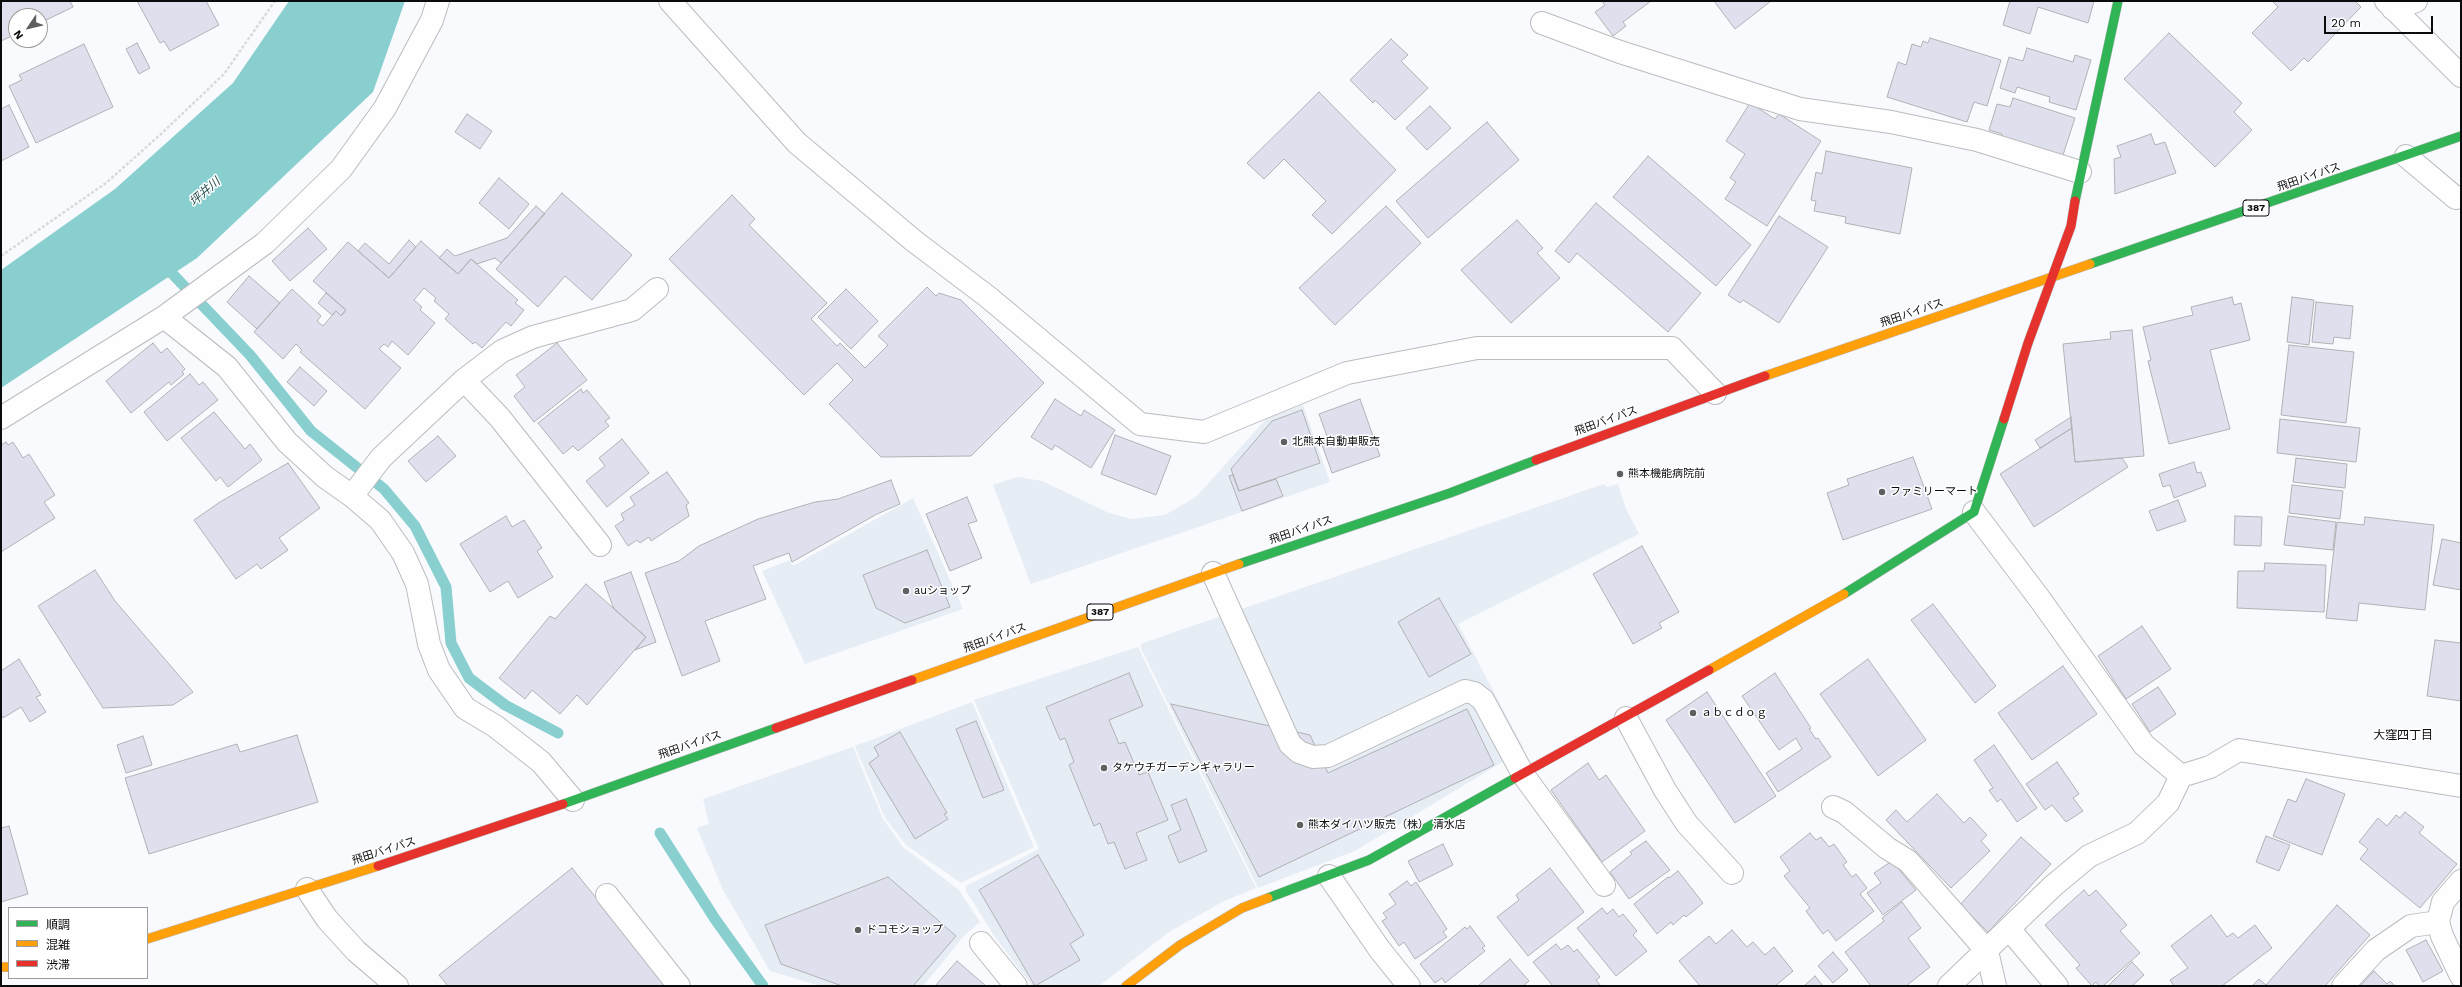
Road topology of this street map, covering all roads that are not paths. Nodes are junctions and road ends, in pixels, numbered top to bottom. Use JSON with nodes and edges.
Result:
{"nodes":[{"id":1,"x":438,"y":1,"type":"edge"},
{"id":2,"x":670,"y":1,"type":"edge"},
{"id":3,"x":2118,"y":1,"type":"edge"},
{"id":4,"x":2416,"y":1,"type":"edge"},
{"id":5,"x":2389,"y":5,"type":"edge"},
{"id":6,"x":1542,"y":23,"type":"dead end"},
{"id":7,"x":2461,"y":76,"type":"edge"},
{"id":8,"x":2461,"y":136,"type":"edge"},
{"id":9,"x":2406,"y":156,"type":"junction"},
{"id":10,"x":2080,"y":172,"type":"junction"},
{"id":11,"x":2461,"y":197,"type":"edge"},
{"id":12,"x":2051,"y":278,"type":"junction"},
{"id":13,"x":656,"y":289,"type":"dead end"},
{"id":14,"x":164,"y":317,"type":"junction"},
{"id":15,"x":464,"y":380,"type":"junction"},
{"id":16,"x":1715,"y":393,"type":"junction"},
{"id":17,"x":1,"y":418,"type":"edge"},
{"id":18,"x":362,"y":483,"type":"junction"},
{"id":19,"x":1974,"y":512,"type":"junction"},
{"id":20,"x":600,"y":545,"type":"dead end"},
{"id":21,"x":1213,"y":573,"type":"junction"},
{"id":22,"x":1626,"y":718,"type":"junction"},
{"id":23,"x":1524,"y":776,"type":"junction"},
{"id":24,"x":2181,"y":776,"type":"junction"},
{"id":25,"x":2461,"y":786,"type":"edge"},
{"id":26,"x":573,"y":800,"type":"junction"},
{"id":27,"x":1833,"y":807,"type":"dead end"},
{"id":28,"x":1732,"y":873,"type":"dead end"},
{"id":29,"x":1330,"y":876,"type":"junction"},
{"id":30,"x":2461,"y":881,"type":"edge"},
{"id":31,"x":1604,"y":885,"type":"dead end"},
{"id":32,"x":307,"y":889,"type":"junction"},
{"id":33,"x":607,"y":895,"type":"dead end"},
{"id":34,"x":2438,"y":922,"type":"junction"},
{"id":35,"x":2010,"y":930,"type":"junction"},
{"id":36,"x":148,"y":939,"type":"edge"},
{"id":37,"x":981,"y":943,"type":"dead end"},
{"id":38,"x":1987,"y":951,"type":"junction"},
{"id":39,"x":2461,"y":976,"type":"edge"},
{"id":40,"x":397,"y":986,"type":"edge"},
{"id":41,"x":680,"y":986,"type":"edge"},
{"id":42,"x":1016,"y":986,"type":"edge"},
{"id":43,"x":1127,"y":986,"type":"edge"},
{"id":44,"x":1409,"y":986,"type":"edge"},
{"id":45,"x":1949,"y":986,"type":"edge"},
{"id":46,"x":1995,"y":986,"type":"edge"},
{"id":47,"x":2057,"y":986,"type":"edge"},
{"id":48,"x":2343,"y":986,"type":"edge"}],
"edges":[{"from":1,"to":14,"type":"street"},
{"from":2,"to":16,"type":"street"},
{"from":3,"to":10,"type":"main road"},
{"from":4,"to":5,"type":"street"},
{"from":5,"to":7,"type":"street"},
{"from":6,"to":10,"type":"street"},
{"from":8,"to":9,"type":"main road","name":"飛田バイパス","number":"387"},
{"from":9,"to":11,"type":"street"},
{"from":9,"to":12,"type":"main road","name":"飛田バイパス","number":"387"},
{"from":10,"to":12,"type":"main road"},
{"from":12,"to":16,"type":"main road","name":"飛田バイパス","number":"387"},
{"from":12,"to":19,"type":"main road"},
{"from":13,"to":15,"type":"street"},
{"from":14,"to":17,"type":"street"},
{"from":14,"to":18,"type":"street"},
{"from":15,"to":18,"type":"street"},
{"from":15,"to":20,"type":"street"},
{"from":16,"to":21,"type":"main road","name":"飛田バイパス","number":"387"},
{"from":18,"to":26,"type":"street"},
{"from":19,"to":22,"type":"main road"},
{"from":19,"to":24,"type":"street"},
{"from":21,"to":23,"type":"street"},
{"from":21,"to":26,"type":"main road","name":"飛田バイパス","number":"387"},
{"from":22,"to":23,"type":"main road"},
{"from":22,"to":28,"type":"street"},
{"from":23,"to":29,"type":"main road"},
{"from":23,"to":31,"type":"street"},
{"from":24,"to":25,"type":"street"},
{"from":24,"to":35,"type":"street"},
{"from":26,"to":32,"type":"main road","name":"飛田バイパス","number":"387"},
{"from":27,"to":38,"type":"street"},
{"from":29,"to":43,"type":"main road"},
{"from":29,"to":44,"type":"street"},
{"from":30,"to":34,"type":"street"},
{"from":32,"to":36,"type":"main road","name":"飛田バイパス","number":"387"},
{"from":32,"to":40,"type":"street"},
{"from":33,"to":41,"type":"street"},
{"from":34,"to":39,"type":"street"},
{"from":34,"to":48,"type":"street"},
{"from":35,"to":38,"type":"street"},
{"from":35,"to":47,"type":"street"},
{"from":37,"to":42,"type":"street"},
{"from":38,"to":45,"type":"street"},
{"from":38,"to":46,"type":"street"}]}
